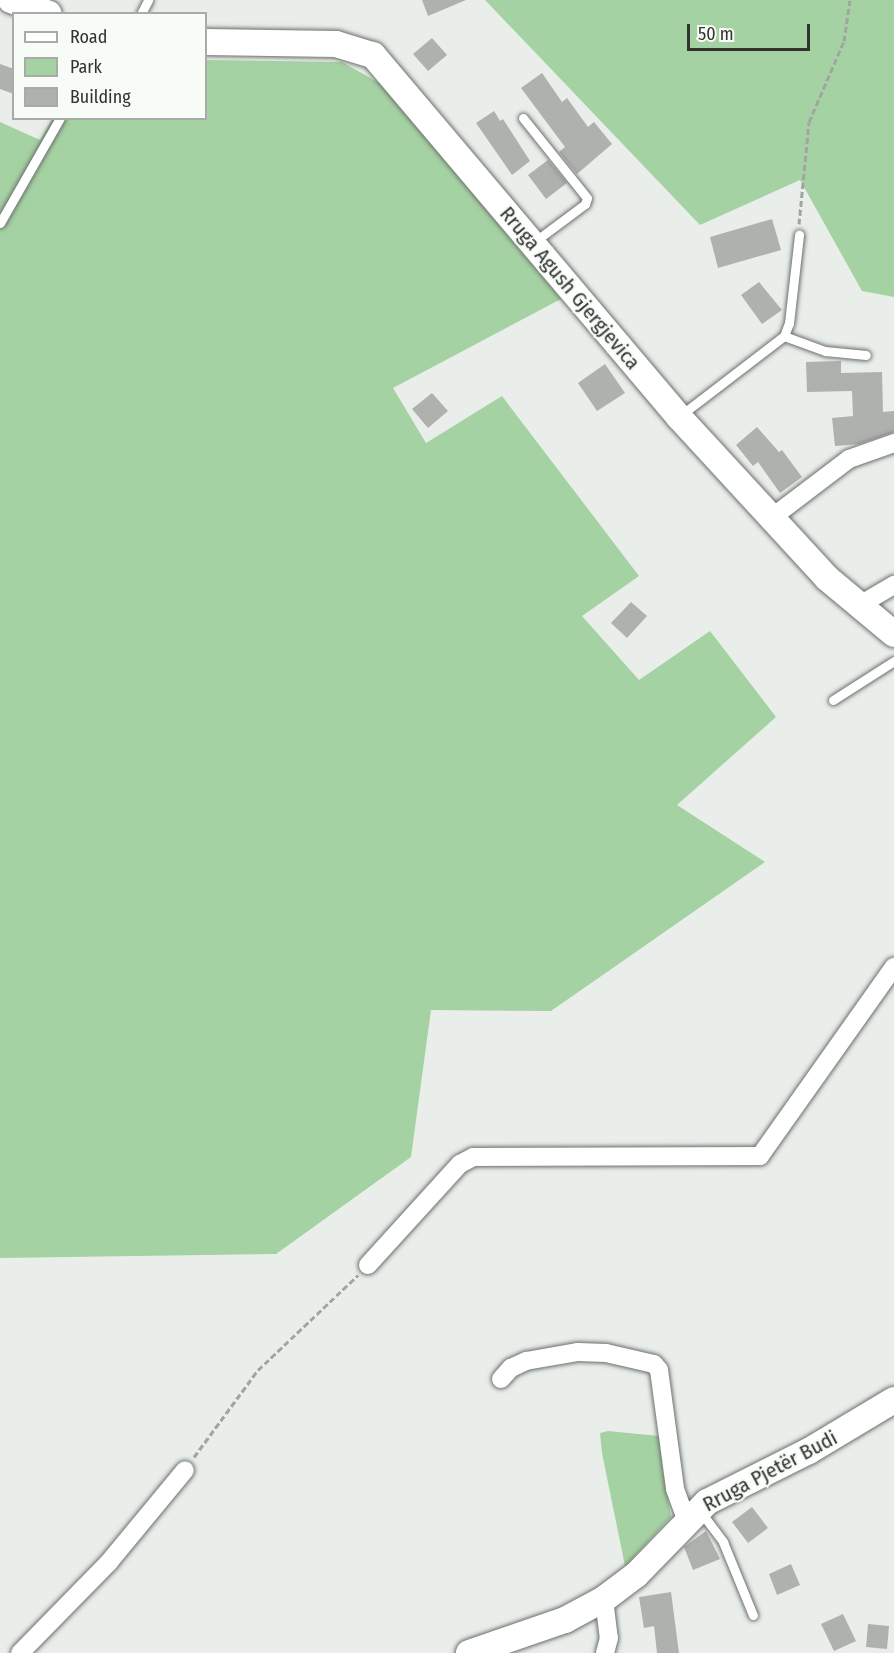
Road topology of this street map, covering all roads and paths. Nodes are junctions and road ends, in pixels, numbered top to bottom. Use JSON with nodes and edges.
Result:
{"nodes":[{"id":1,"x":11,"y":0,"type":"edge"},
{"id":2,"x":850,"y":0,"type":"edge"},
{"id":3,"x":44,"y":12,"type":"edge"},
{"id":4,"x":207,"y":42,"type":"edge"},
{"id":5,"x":524,"y":118,"type":"dead end"},
{"id":6,"x":59,"y":120,"type":"edge"},
{"id":7,"x":0,"y":223,"type":"edge"},
{"id":8,"x":799,"y":235,"type":"joint"},
{"id":9,"x":534,"y":242,"type":"junction"},
{"id":10,"x":784,"y":336,"type":"junction"},
{"id":11,"x":866,"y":356,"type":"dead end"},
{"id":12,"x":679,"y":417,"type":"junction"},
{"id":13,"x":894,"y":443,"type":"edge"},
{"id":14,"x":774,"y":516,"type":"junction"},
{"id":15,"x":894,"y":585,"type":"edge"},
{"id":16,"x":858,"y":606,"type":"junction"},
{"id":17,"x":894,"y":634,"type":"edge"},
{"id":18,"x":894,"y":661,"type":"edge"},
{"id":19,"x":833,"y":700,"type":"dead end"},
{"id":20,"x":894,"y":967,"type":"edge"},
{"id":21,"x":368,"y":1265,"type":"joint"},
{"id":22,"x":501,"y":1379,"type":"dead end"},
{"id":23,"x":894,"y":1400,"type":"edge"},
{"id":24,"x":185,"y":1470,"type":"joint"},
{"id":25,"x":692,"y":1514,"type":"junction"},
{"id":26,"x":604,"y":1599,"type":"junction"},
{"id":27,"x":753,"y":1615,"type":"dead end"},
{"id":28,"x":20,"y":1653,"type":"edge"},
{"id":29,"x":469,"y":1653,"type":"edge"},
{"id":30,"x":606,"y":1653,"type":"edge"}],
"edges":[{"from":1,"to":3,"type":"main road"},
{"from":2,"to":8,"type":"path"},
{"from":4,"to":9,"type":"main road","name":"Rruga Agush Gjergjevica"},
{"from":5,"to":9,"type":"lane"},
{"from":6,"to":7,"type":"lane"},
{"from":8,"to":10,"type":"lane"},
{"from":9,"to":12,"type":"main road","name":"Rruga Agush Gjergjevica"},
{"from":10,"to":11,"type":"lane"},
{"from":10,"to":12,"type":"lane"},
{"from":12,"to":14,"type":"main road","name":"Rruga Agush Gjergjevica"},
{"from":13,"to":14,"type":"street"},
{"from":14,"to":16,"type":"main road","name":"Rruga Agush Gjergjevica"},
{"from":15,"to":16,"type":"street"},
{"from":16,"to":17,"type":"main road","name":"Rruga Agush Gjergjevica"},
{"from":18,"to":19,"type":"lane"},
{"from":20,"to":21,"type":"street"},
{"from":21,"to":24,"type":"path"},
{"from":22,"to":25,"type":"street"},
{"from":23,"to":25,"type":"main road","name":"Rruga Pjetër Budi"},
{"from":24,"to":28,"type":"street"},
{"from":25,"to":26,"type":"main road","name":"Rruga Pjetër Budi"},
{"from":25,"to":27,"type":"lane"},
{"from":26,"to":29,"type":"main road","name":"Rruga Pjetër Budi"},
{"from":26,"to":30,"type":"street"}]}
